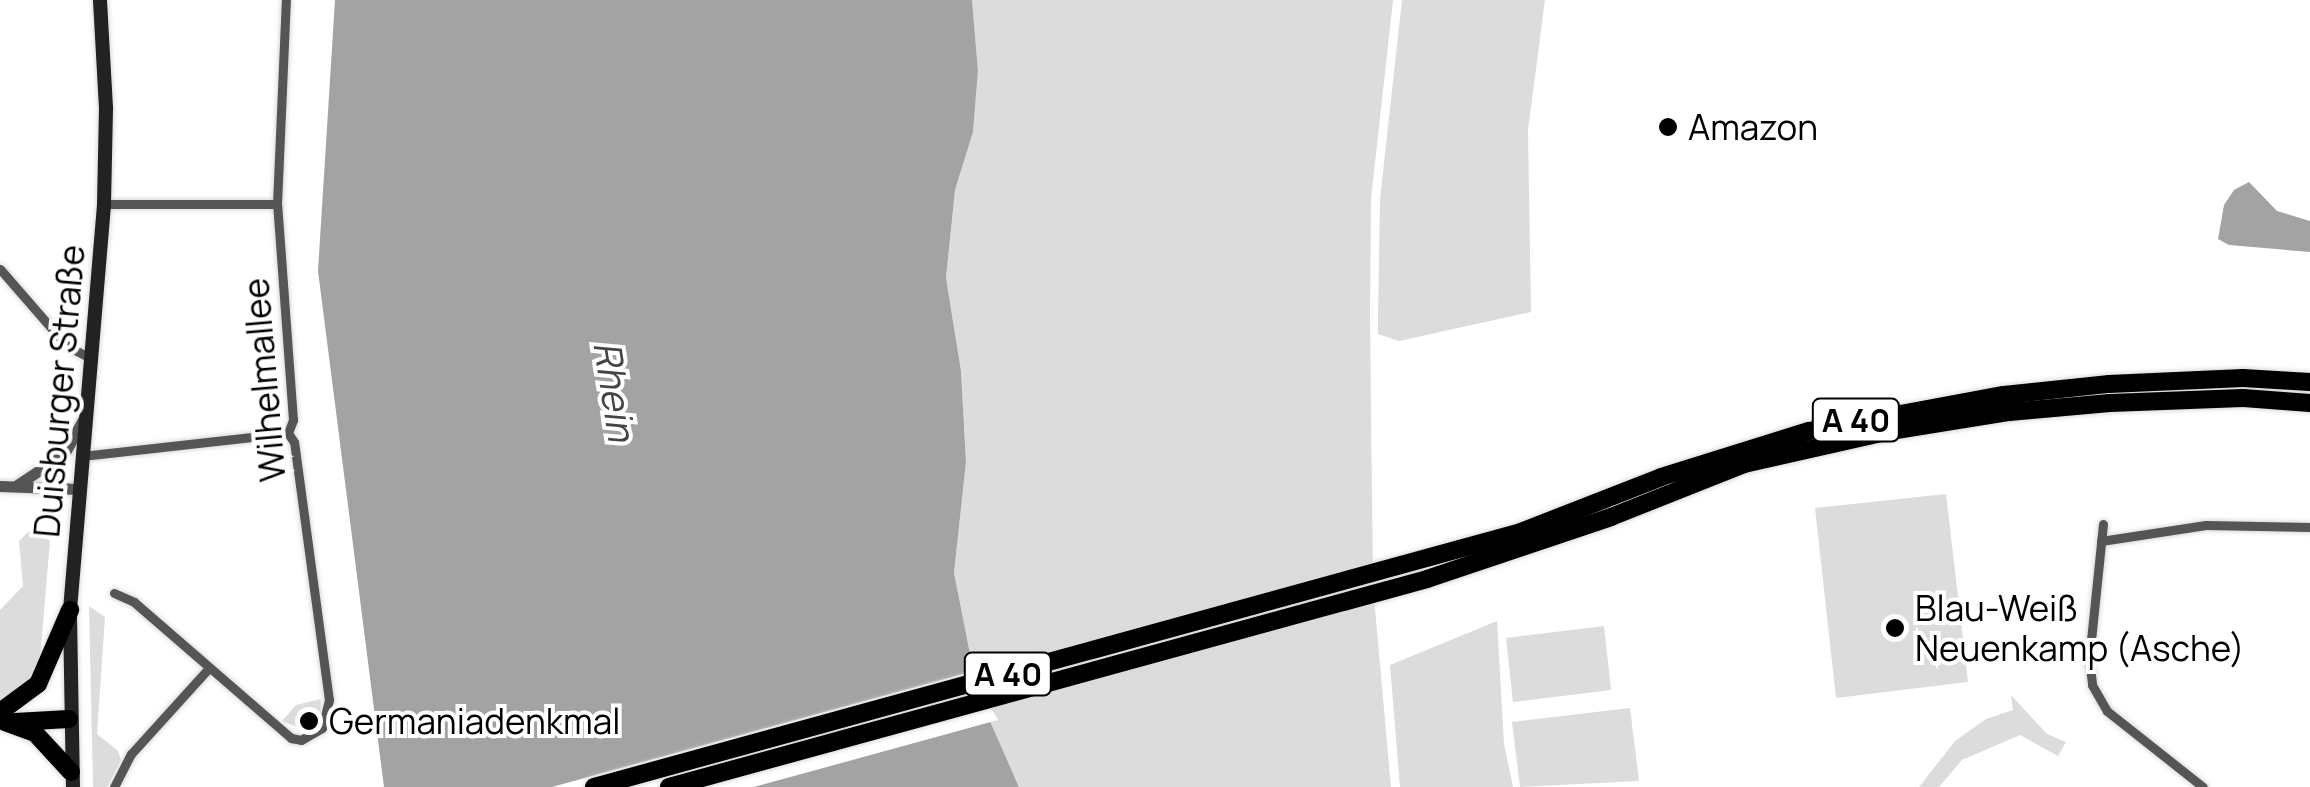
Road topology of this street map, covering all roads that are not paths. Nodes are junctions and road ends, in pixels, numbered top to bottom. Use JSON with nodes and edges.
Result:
{"nodes":[{"id":1,"x":100,"y":0,"type":"edge"},
{"id":2,"x":286,"y":0,"type":"edge"},
{"id":3,"x":104,"y":204,"type":"junction"},
{"id":4,"x":278,"y":204,"type":"junction"},
{"id":5,"x":0,"y":270,"type":"edge"},
{"id":6,"x":92,"y":359,"type":"junction"},
{"id":7,"x":2310,"y":382,"type":"edge"},
{"id":8,"x":2310,"y":402,"type":"edge"},
{"id":9,"x":85,"y":416,"type":"junction"},
{"id":10,"x":288,"y":433,"type":"junction"},
{"id":11,"x":82,"y":456,"type":"junction"},
{"id":12,"x":0,"y":486,"type":"edge"},
{"id":13,"x":17,"y":486,"type":"junction"},
{"id":14,"x":80,"y":488,"type":"junction"},
{"id":15,"x":2103,"y":524,"type":"dead end"},
{"id":16,"x":2310,"y":526,"type":"edge"},
{"id":17,"x":2101,"y":541,"type":"junction"},
{"id":18,"x":1424,"y":570,"type":"junction"},
{"id":19,"x":114,"y":592,"type":"dead end"},
{"id":20,"x":70,"y":610,"type":"junction"},
{"id":21,"x":209,"y":668,"type":"junction"},
{"id":22,"x":69,"y":714,"type":"junction"},
{"id":23,"x":1,"y":717,"type":"edge"},
{"id":24,"x":72,"y":779,"type":"edge"},
{"id":25,"x":114,"y":787,"type":"edge"},
{"id":26,"x":594,"y":787,"type":"edge"},
{"id":27,"x":669,"y":787,"type":"edge"},
{"id":28,"x":2203,"y":787,"type":"edge"}],
"edges":[{"from":1,"to":3,"type":"main road","name":"Duisburger Straße"},
{"from":2,"to":4,"type":"street","name":"Wilhelmallee"},
{"from":3,"to":4,"type":"street"},
{"from":3,"to":6,"type":"main road","name":"Duisburger Straße"},
{"from":4,"to":10,"type":"street","name":"Wilhelmallee"},
{"from":5,"to":6,"type":"street"},
{"from":6,"to":9,"type":"main road","name":"Duisburger Straße"},
{"from":7,"to":18,"type":"highway","number":"A 40"},
{"from":8,"to":18,"type":"highway","number":"A 40"},
{"from":9,"to":11,"type":"main road","name":"Duisburger Straße"},
{"from":9,"to":13,"type":"street"},
{"from":10,"to":11,"type":"street"},
{"from":10,"to":21,"type":"street","name":"Wilhelmallee"},
{"from":11,"to":14,"type":"main road","name":"Duisburger Straße"},
{"from":12,"to":13,"type":"street"},
{"from":13,"to":14,"type":"street"},
{"from":14,"to":20,"type":"main road","name":"Duisburger Straße"},
{"from":15,"to":17,"type":"street"},
{"from":16,"to":17,"type":"street"},
{"from":17,"to":28,"type":"street"},
{"from":18,"to":26,"type":"highway","number":"A 40"},
{"from":18,"to":27,"type":"highway","number":"A 40"},
{"from":19,"to":21,"type":"street"},
{"from":20,"to":22,"type":"main road","name":"Duisburger Straße"},
{"from":20,"to":23,"type":"highway"},
{"from":21,"to":25,"type":"street"},
{"from":22,"to":23,"type":"highway"},
{"from":22,"to":24,"type":"main road","name":"Duisburger Straße"},
{"from":23,"to":24,"type":"highway"}]}
